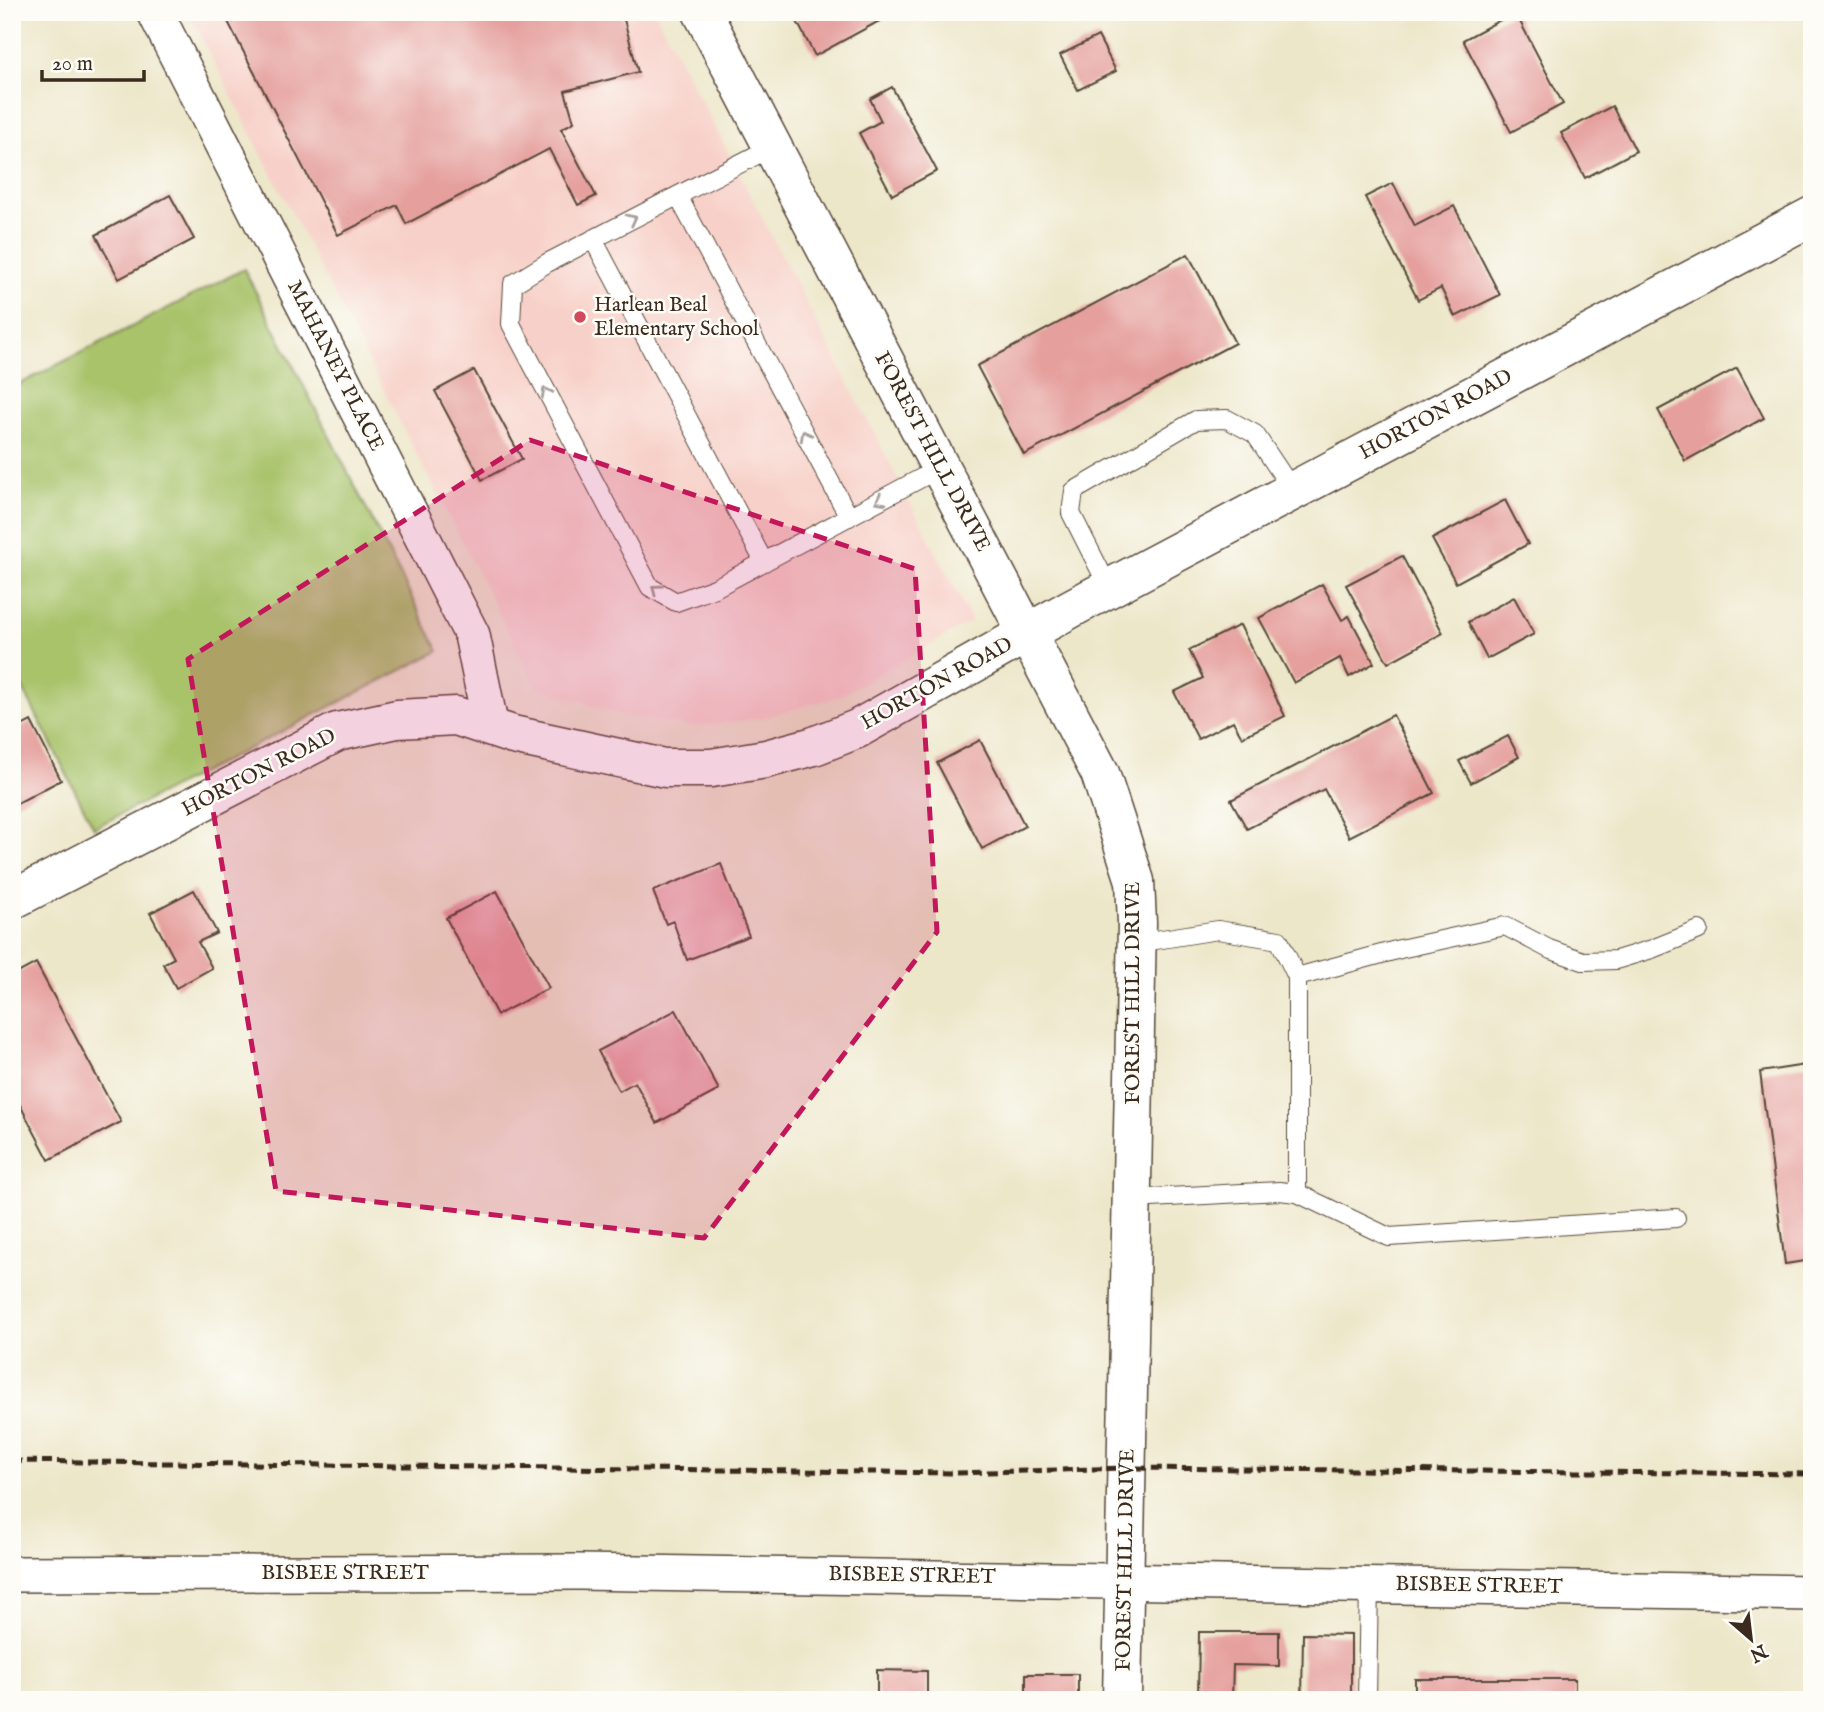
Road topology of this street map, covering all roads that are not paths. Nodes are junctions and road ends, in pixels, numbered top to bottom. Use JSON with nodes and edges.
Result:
{"nodes":[{"id":1,"x":155,"y":12,"type":"edge"},
{"id":2,"x":702,"y":12,"type":"edge"},
{"id":3,"x":772,"y":147,"type":"junction"},
{"id":4,"x":678,"y":196,"type":"junction"},
{"id":5,"x":1812,"y":216,"type":"edge"},
{"id":6,"x":593,"y":239,"type":"junction"},
{"id":7,"x":940,"y":468,"type":"junction"},
{"id":8,"x":1293,"y":491,"type":"junction"},
{"id":9,"x":849,"y":517,"type":"junction"},
{"id":10,"x":764,"y":562,"type":"junction"},
{"id":11,"x":1109,"y":588,"type":"junction"},
{"id":12,"x":1027,"y":634,"type":"junction"},
{"id":13,"x":491,"y":728,"type":"junction"},
{"id":14,"x":12,"y":900,"type":"edge"},
{"id":15,"x":1699,"y":930,"type":"dead end"},
{"id":16,"x":1137,"y":943,"type":"junction"},
{"id":17,"x":1297,"y":977,"type":"junction"},
{"id":18,"x":1297,"y":1193,"type":"junction"},
{"id":19,"x":1132,"y":1199,"type":"junction"},
{"id":20,"x":1676,"y":1218,"type":"dead end"},
{"id":21,"x":12,"y":1574,"type":"edge"},
{"id":22,"x":1125,"y":1579,"type":"junction"},
{"id":23,"x":1369,"y":1584,"type":"junction"},
{"id":24,"x":1812,"y":1593,"type":"edge"},
{"id":25,"x":1122,"y":1700,"type":"edge"},
{"id":26,"x":1367,"y":1700,"type":"edge"}],
"edges":[{"from":1,"to":13,"type":"street","name":"MAHANEY PLACE"},
{"from":2,"to":3,"type":"street","name":"FOREST HILL DRIVE"},
{"from":3,"to":4,"type":"lane"},
{"from":3,"to":7,"type":"street","name":"FOREST HILL DRIVE"},
{"from":6,"to":4,"type":"lane","one_way":true},
{"from":9,"to":4,"type":"lane","one_way":true},
{"from":5,"to":8,"type":"street","name":"HORTON ROAD"},
{"from":6,"to":10,"type":"lane"},
{"from":10,"to":6,"type":"lane","one_way":true},
{"from":7,"to":9,"type":"lane","one_way":true},
{"from":7,"to":12,"type":"street","name":"FOREST HILL DRIVE"},
{"from":8,"to":11,"type":"street","name":"HORTON ROAD"},
{"from":8,"to":11,"type":"lane"},
{"from":9,"to":10,"type":"lane"},
{"from":11,"to":12,"type":"street","name":"HORTON ROAD"},
{"from":12,"to":13,"type":"street","name":"HORTON ROAD"},
{"from":12,"to":16,"type":"street","name":"FOREST HILL DRIVE"},
{"from":13,"to":14,"type":"street","name":"HORTON ROAD"},
{"from":15,"to":17,"type":"lane"},
{"from":16,"to":17,"type":"lane"},
{"from":16,"to":19,"type":"street","name":"FOREST HILL DRIVE"},
{"from":17,"to":18,"type":"lane"},
{"from":18,"to":19,"type":"lane"},
{"from":18,"to":20,"type":"lane"},
{"from":19,"to":22,"type":"street","name":"FOREST HILL DRIVE"},
{"from":21,"to":22,"type":"street","name":"BISBEE STREET"},
{"from":22,"to":23,"type":"street","name":"BISBEE STREET"},
{"from":22,"to":25,"type":"street","name":"FOREST HILL DRIVE"},
{"from":23,"to":24,"type":"street","name":"BISBEE STREET"},
{"from":23,"to":26,"type":"lane"}]}
